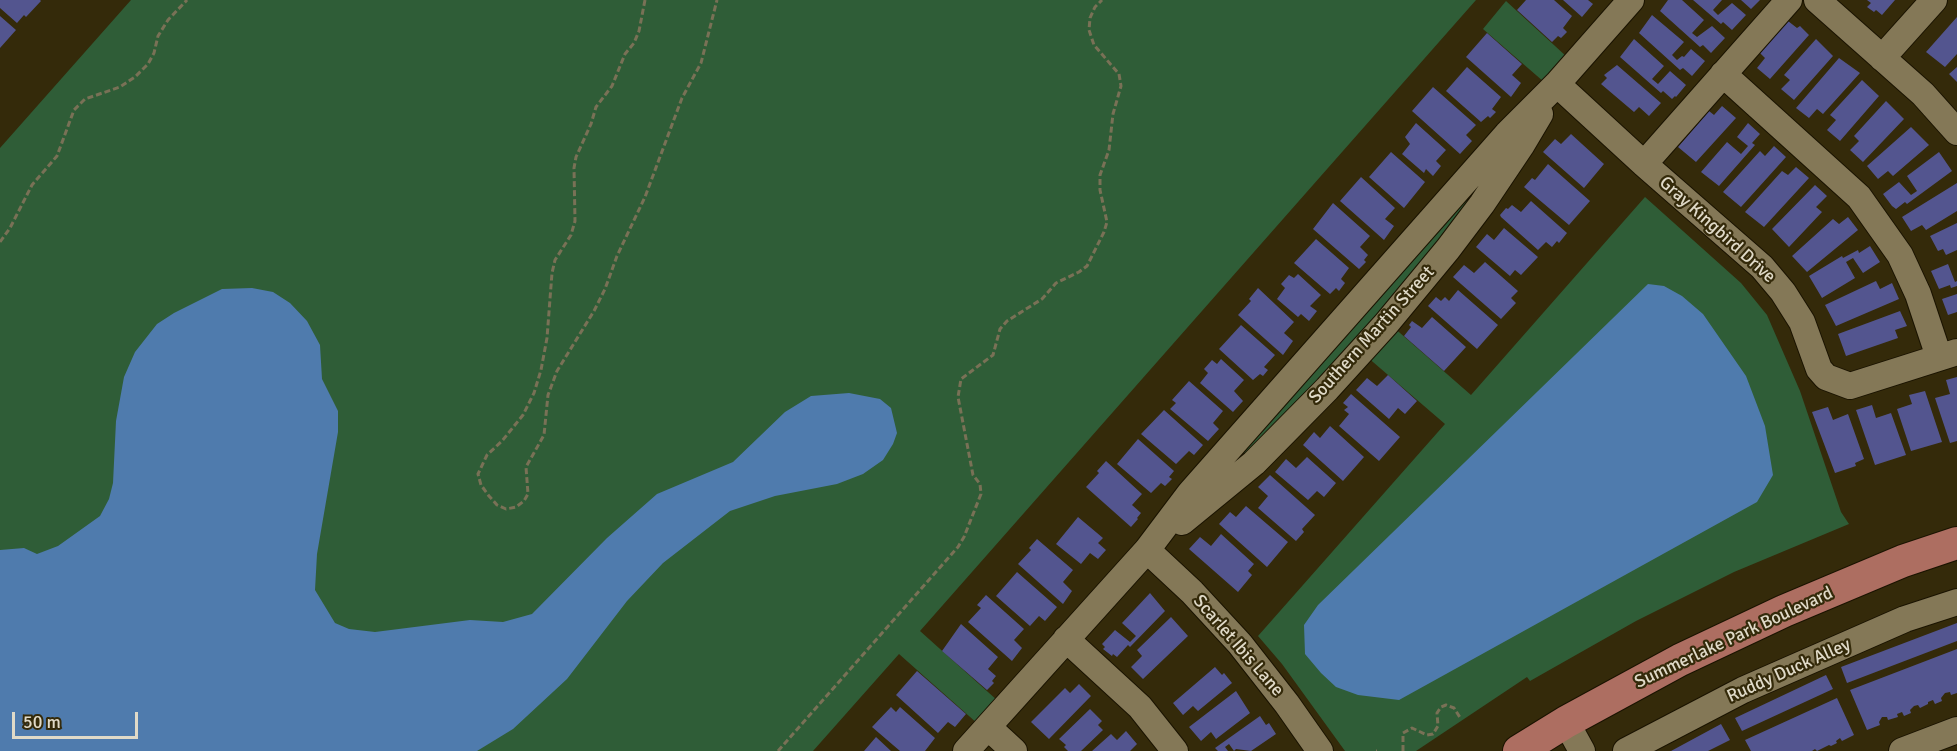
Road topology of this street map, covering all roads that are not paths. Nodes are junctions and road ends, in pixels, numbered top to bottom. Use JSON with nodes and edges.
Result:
{"nodes":[{"id":1,"x":1631,"y":0,"type":"edge"},
{"id":2,"x":1789,"y":0,"type":"edge"},
{"id":3,"x":1817,"y":0,"type":"edge"},
{"id":4,"x":1934,"y":0,"type":"edge"},
{"id":5,"x":1882,"y":58,"type":"junction"},
{"id":6,"x":1723,"y":74,"type":"junction"},
{"id":7,"x":1557,"y":84,"type":"junction"},
{"id":8,"x":1957,"y":132,"type":"edge"},
{"id":9,"x":1644,"y":164,"type":"junction"},
{"id":10,"x":1948,"y":355,"type":"edge"},
{"id":11,"x":1957,"y":543,"type":"edge"},
{"id":12,"x":1146,"y":550,"type":"junction"},
{"id":13,"x":1957,"y":602,"type":"edge"},
{"id":14,"x":1066,"y":639,"type":"junction"},
{"id":15,"x":1566,"y":722,"type":"junction"},
{"id":16,"x":988,"y":727,"type":"junction"},
{"id":17,"x":1957,"y":730,"type":"edge"},
{"id":18,"x":1933,"y":745,"type":"edge"},
{"id":19,"x":966,"y":751,"type":"edge"},
{"id":20,"x":1014,"y":751,"type":"edge"},
{"id":21,"x":1175,"y":751,"type":"edge"},
{"id":22,"x":1320,"y":751,"type":"edge"},
{"id":23,"x":1519,"y":751,"type":"edge"},
{"id":24,"x":1582,"y":751,"type":"edge"},
{"id":25,"x":1626,"y":751,"type":"edge"},
{"id":26,"x":1902,"y":751,"type":"edge"}],
"edges":[{"from":1,"to":7,"type":"street","name":"Southern Martin Street"},
{"from":2,"to":6,"type":"street"},
{"from":3,"to":5,"type":"street"},
{"from":4,"to":5,"type":"street"},
{"from":5,"to":8,"type":"street"},
{"from":6,"to":9,"type":"street"},
{"from":6,"to":10,"type":"street"},
{"from":7,"to":9,"type":"street","name":"Gray Kingbird Drive"},
{"from":7,"to":12,"type":"street","name":"Southern Martin Street"},
{"from":7,"to":12,"type":"street","name":"Southern Martin Street"},
{"from":9,"to":10,"type":"street","name":"Gray Kingbird Drive"},
{"from":11,"to":15,"type":"main road","name":"Summerlake Park Boulevard"},
{"from":12,"to":14,"type":"street","name":"Southern Martin Street"},
{"from":12,"to":22,"type":"street","name":"Scarlet Ibis Lane"},
{"from":13,"to":25,"type":"street","name":"Ruddy Duck Alley"},
{"from":14,"to":16,"type":"street","name":"Southern Martin Street"},
{"from":14,"to":21,"type":"street"},
{"from":15,"to":23,"type":"main road","name":"Summerlake Park Boulevard"},
{"from":15,"to":24,"type":"street"},
{"from":16,"to":19,"type":"street","name":"Southern Martin Street"},
{"from":16,"to":20,"type":"street"},
{"from":17,"to":18,"type":"street"},
{"from":18,"to":26,"type":"street"}]}
